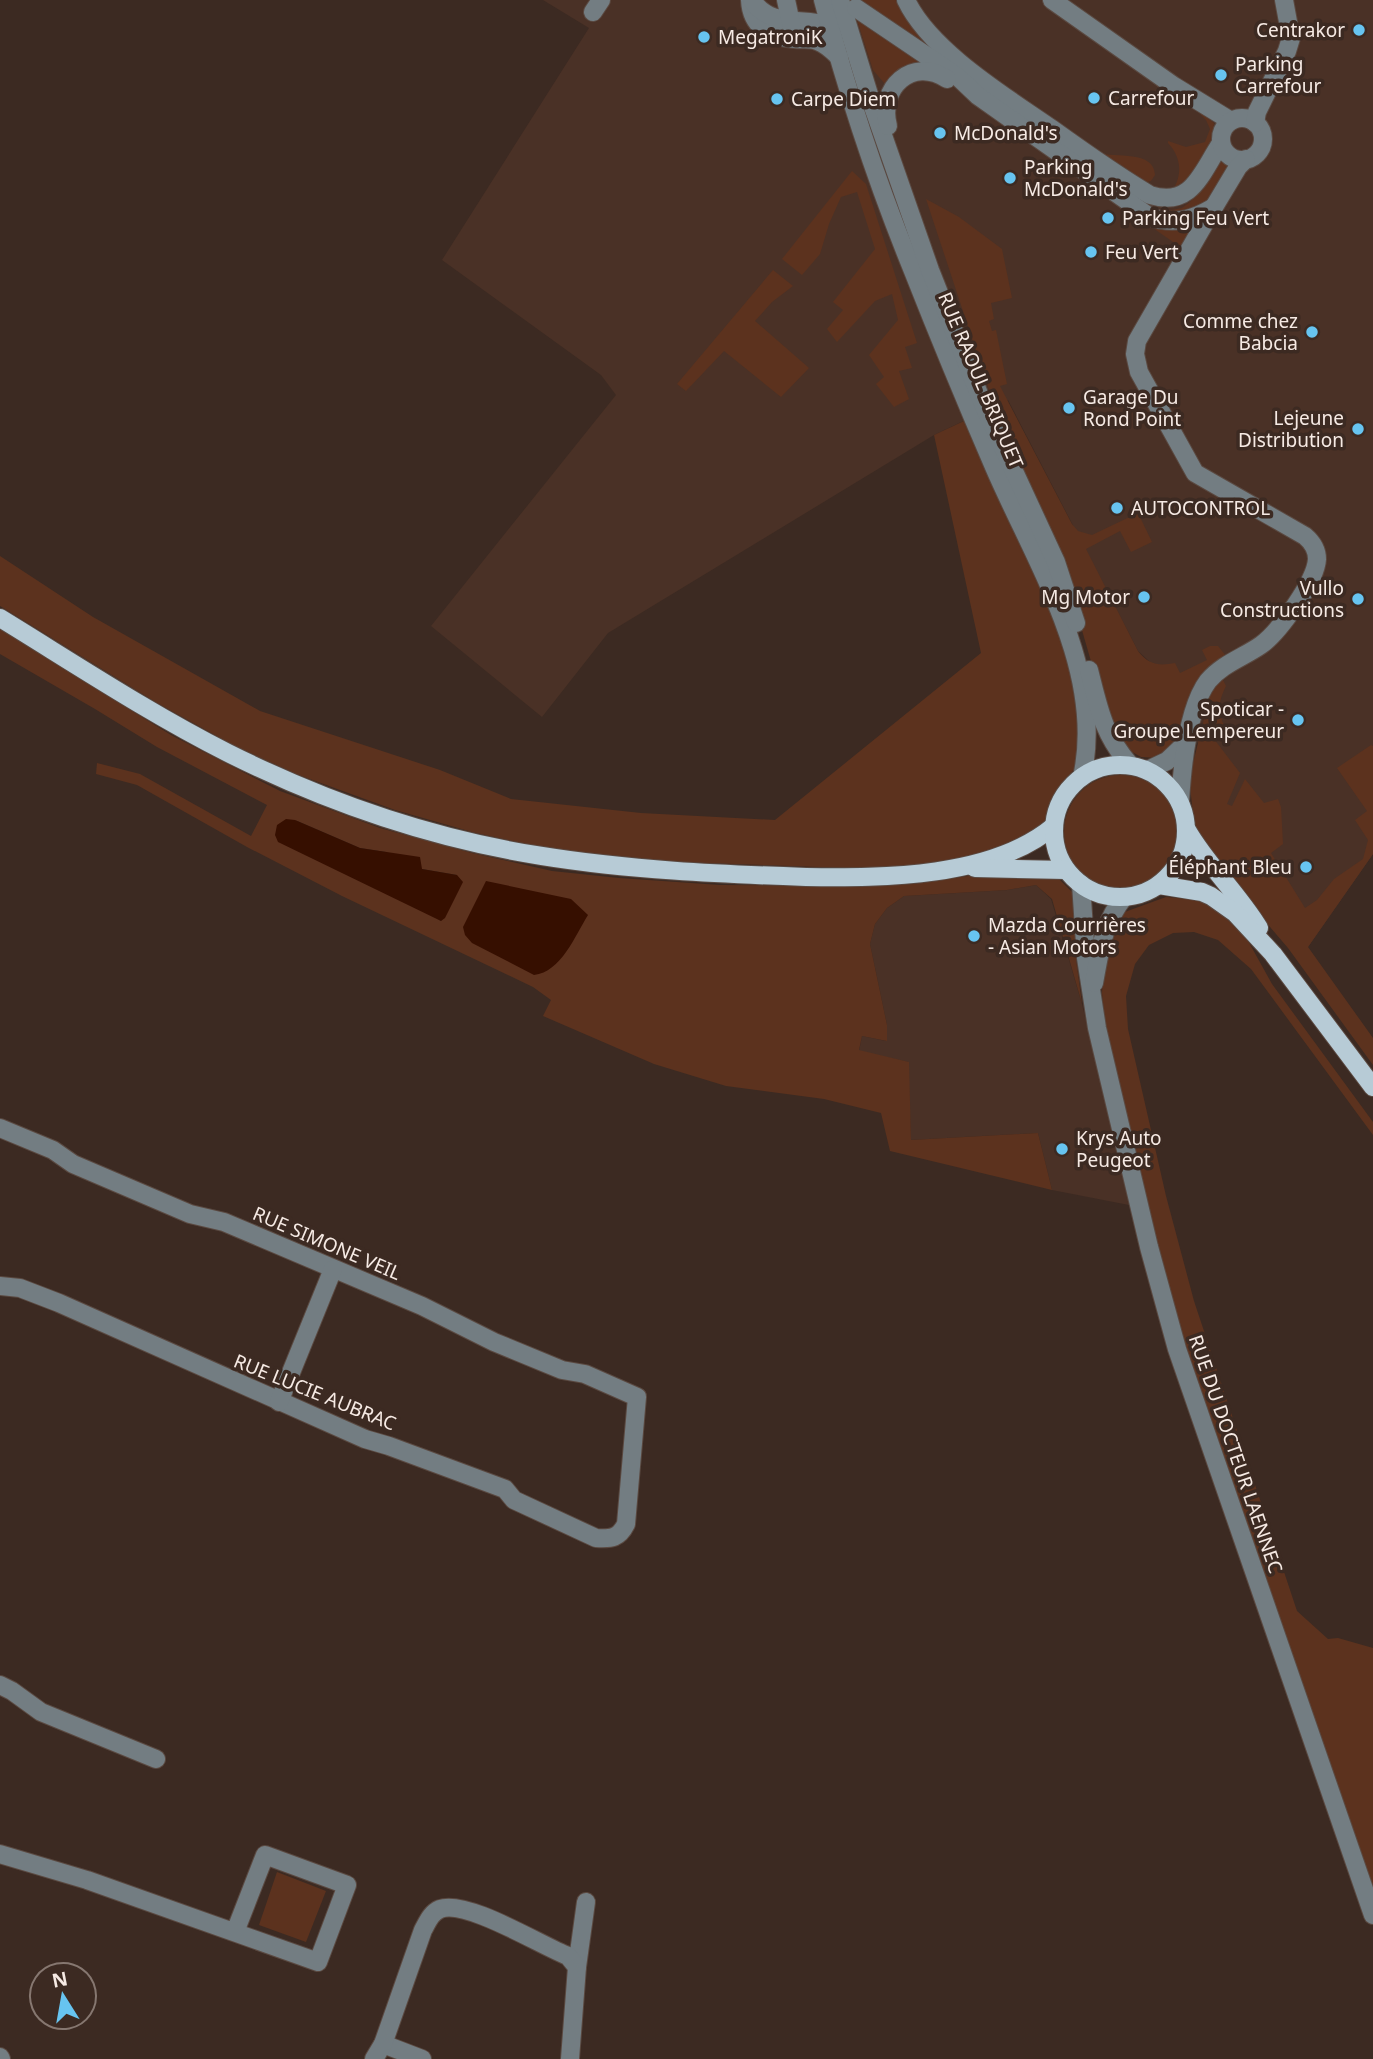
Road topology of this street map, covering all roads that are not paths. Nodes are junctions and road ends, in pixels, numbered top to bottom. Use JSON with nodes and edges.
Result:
{"nodes":[{"id":1,"x":751,"y":0,"type":"edge"},
{"id":2,"x":786,"y":0,"type":"edge"},
{"id":3,"x":823,"y":0,"type":"edge"},
{"id":4,"x":905,"y":0,"type":"edge"},
{"id":5,"x":1052,"y":0,"type":"edge"},
{"id":6,"x":1284,"y":0,"type":"edge"},
{"id":7,"x":843,"y":14,"type":"edge"},
{"id":8,"x":791,"y":21,"type":"junction"},
{"id":9,"x":795,"y":39,"type":"junction"},
{"id":10,"x":814,"y":39,"type":"junction"},
{"id":11,"x":839,"y":57,"type":"junction"},
{"id":12,"x":969,"y":89,"type":"junction"},
{"id":13,"x":1231,"y":121,"type":"junction"},
{"id":14,"x":1255,"y":123,"type":"junction"},
{"id":15,"x":1221,"y":143,"type":"junction"},
{"id":16,"x":889,"y":151,"type":"junction"},
{"id":17,"x":1246,"y":159,"type":"junction"},
{"id":18,"x":1214,"y":207,"type":"junction"},
{"id":19,"x":0,"y":618,"type":"edge"},
{"id":20,"x":1186,"y":743,"type":"junction"},
{"id":21,"x":1130,"y":765,"type":"junction"},
{"id":22,"x":1148,"y":770,"type":"junction"},
{"id":23,"x":1082,"y":777,"type":"junction"},
{"id":24,"x":1180,"y":802,"type":"junction"},
{"id":25,"x":1054,"y":826,"type":"junction"},
{"id":26,"x":1187,"y":830,"type":"junction"},
{"id":27,"x":960,"y":868,"type":"junction"},
{"id":28,"x":1066,"y":870,"type":"junction"},
{"id":29,"x":1082,"y":884,"type":"junction"},
{"id":30,"x":1159,"y":885,"type":"junction"},
{"id":31,"x":1124,"y":897,"type":"junction"},
{"id":32,"x":1273,"y":954,"type":"junction"},
{"id":33,"x":1092,"y":996,"type":"junction"},
{"id":34,"x":1373,"y":1087,"type":"edge"},
{"id":35,"x":0,"y":1128,"type":"edge"},
{"id":36,"x":333,"y":1269,"type":"junction"},
{"id":37,"x":0,"y":1286,"type":"edge"},
{"id":38,"x":279,"y":1402,"type":"junction"},
{"id":39,"x":611,"y":1539,"type":"joint"},
{"id":40,"x":0,"y":1685,"type":"edge"},
{"id":41,"x":156,"y":1759,"type":"dead end"},
{"id":42,"x":0,"y":1854,"type":"edge"},
{"id":43,"x":586,"y":1902,"type":"dead end"},
{"id":44,"x":1373,"y":1915,"type":"edge"},
{"id":45,"x":235,"y":1932,"type":"junction"},
{"id":46,"x":577,"y":1967,"type":"junction"},
{"id":47,"x":378,"y":2052,"type":"edge"},
{"id":48,"x":422,"y":2059,"type":"edge"},
{"id":49,"x":570,"y":2059,"type":"edge"}],
"edges":[{"from":1,"to":8,"type":"street"},
{"from":1,"to":9,"type":"street"},
{"from":2,"to":8,"type":"street"},
{"from":3,"to":7,"type":"street","name":"RUE RAOUL BRIQUET"},
{"from":4,"to":15,"type":"street"},
{"from":5,"to":13,"type":"street"},
{"from":6,"to":14,"type":"street"},
{"from":7,"to":8,"type":"street"},
{"from":7,"to":10,"type":"street"},
{"from":7,"to":11,"type":"street","name":"RUE RAOUL BRIQUET"},
{"from":7,"to":12,"type":"street"},
{"from":7,"to":16,"type":"street","name":"RUE RAOUL BRIQUET"},
{"from":8,"to":9,"type":"street"},
{"from":9,"to":10,"type":"street"},
{"from":10,"to":11,"type":"street"},
{"from":11,"to":23,"type":"street","name":"RUE RAOUL BRIQUET"},
{"from":12,"to":16,"type":"street"},
{"from":12,"to":18,"type":"street"},
{"from":13,"to":14,"type":"street"},
{"from":13,"to":15,"type":"street"},
{"from":14,"to":17,"type":"street"},
{"from":15,"to":17,"type":"street"},
{"from":16,"to":21,"type":"street","name":"RUE RAOUL BRIQUET"},
{"from":17,"to":18,"type":"street"},
{"from":18,"to":20,"type":"street"},
{"from":19,"to":27,"type":"main road"},
{"from":20,"to":22,"type":"street"},
{"from":20,"to":24,"type":"street"},
{"from":21,"to":22,"type":"main road"},
{"from":21,"to":23,"type":"main road"},
{"from":22,"to":24,"type":"main road"},
{"from":23,"to":25,"type":"main road"},
{"from":24,"to":26,"type":"main road"},
{"from":25,"to":27,"type":"main road"},
{"from":25,"to":28,"type":"main road"},
{"from":26,"to":30,"type":"main road"},
{"from":26,"to":32,"type":"main road"},
{"from":27,"to":28,"type":"main road"},
{"from":28,"to":29,"type":"main road"},
{"from":29,"to":31,"type":"main road"},
{"from":29,"to":33,"type":"street","name":"RUE DU DOCTEUR LAENNEC"},
{"from":30,"to":31,"type":"main road"},
{"from":30,"to":32,"type":"main road"},
{"from":31,"to":33,"type":"street","name":"RUE DU DOCTEUR LAENNEC"},
{"from":32,"to":34,"type":"main road"},
{"from":33,"to":44,"type":"street","name":"RUE DU DOCTEUR LAENNEC"},
{"from":35,"to":36,"type":"street","name":"RUE SIMONE VEIL"},
{"from":36,"to":38,"type":"street"},
{"from":36,"to":39,"type":"street","name":"RUE SIMONE VEIL"},
{"from":37,"to":38,"type":"street","name":"RUE LUCIE AUBRAC"},
{"from":38,"to":39,"type":"street","name":"RUE LUCIE AUBRAC"},
{"from":40,"to":41,"type":"street"},
{"from":42,"to":45,"type":"street"},
{"from":43,"to":46,"type":"street"},
{"from":45,"to":45,"type":"street"},
{"from":46,"to":47,"type":"street"},
{"from":46,"to":49,"type":"street"},
{"from":47,"to":48,"type":"street"}]}
